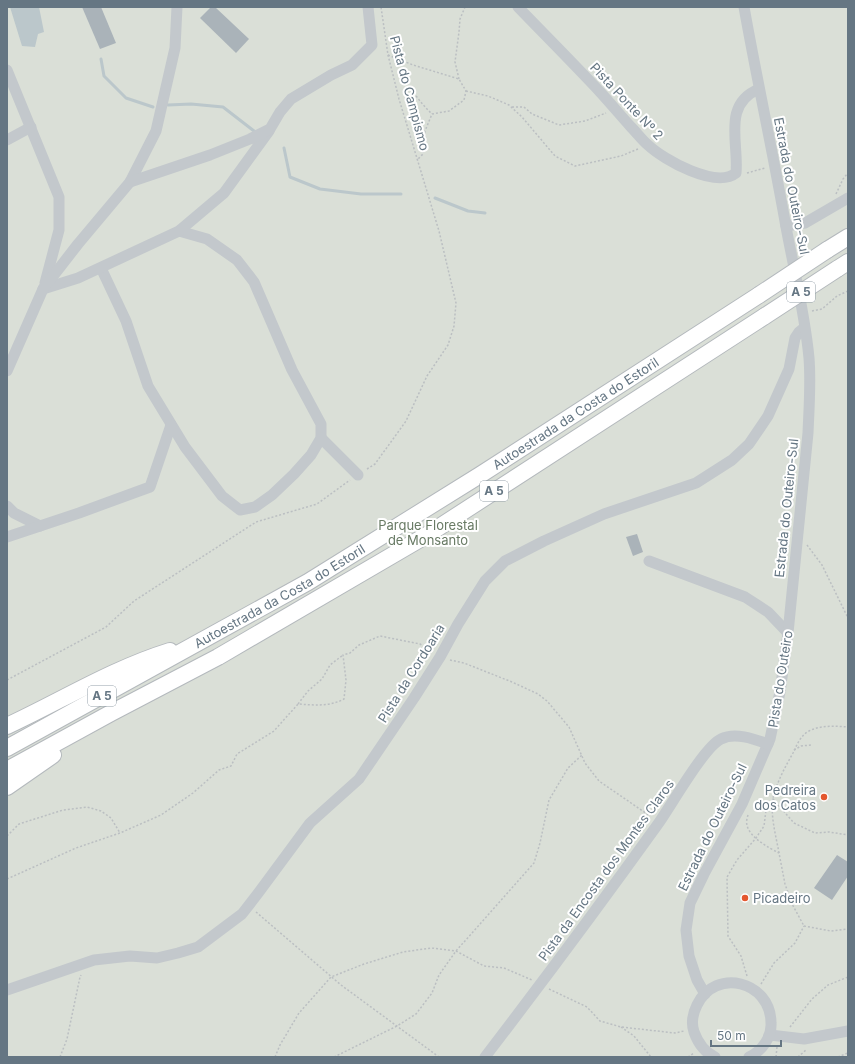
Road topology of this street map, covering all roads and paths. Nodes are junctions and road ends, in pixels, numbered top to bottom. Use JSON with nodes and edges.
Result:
{"nodes":[{"id":1,"x":178,"y":7,"type":"edge"},
{"id":2,"x":368,"y":7,"type":"edge"},
{"id":3,"x":381,"y":7,"type":"edge"},
{"id":4,"x":465,"y":7,"type":"edge"},
{"id":5,"x":518,"y":7,"type":"edge"},
{"id":6,"x":744,"y":7,"type":"edge"},
{"id":7,"x":388,"y":55,"type":"junction"},
{"id":8,"x":394,"y":58,"type":"junction"},
{"id":9,"x":7,"y":70,"type":"edge"},
{"id":10,"x":459,"y":79,"type":"junction"},
{"id":11,"x":759,"y":90,"type":"junction"},
{"id":12,"x":466,"y":91,"type":"junction"},
{"id":13,"x":511,"y":107,"type":"junction"},
{"id":14,"x":615,"y":109,"type":"junction"},
{"id":15,"x":432,"y":114,"type":"junction"},
{"id":16,"x":31,"y":127,"type":"junction"},
{"id":17,"x":270,"y":129,"type":"junction"},
{"id":18,"x":7,"y":140,"type":"edge"},
{"id":19,"x":647,"y":145,"type":"junction"},
{"id":20,"x":775,"y":166,"type":"junction"},
{"id":21,"x":848,"y":173,"type":"edge"},
{"id":22,"x":732,"y":176,"type":"junction"},
{"id":23,"x":130,"y":182,"type":"junction"},
{"id":24,"x":848,"y":198,"type":"edge"},
{"id":25,"x":827,"y":210,"type":"junction"},
{"id":26,"x":786,"y":226,"type":"junction"},
{"id":27,"x":179,"y":231,"type":"junction"},
{"id":28,"x":848,"y":236,"type":"edge"},
{"id":29,"x":843,"y":265,"type":"edge"},
{"id":30,"x":101,"y":268,"type":"junction"},
{"id":31,"x":43,"y":289,"type":"junction"},
{"id":32,"x":848,"y":291,"type":"edge"},
{"id":33,"x":811,"y":312,"type":"dead end"},
{"id":34,"x":804,"y":328,"type":"junction"},
{"id":35,"x":8,"y":365,"type":"edge"},
{"id":36,"x":171,"y":425,"type":"junction"},
{"id":37,"x":322,"y":438,"type":"junction"},
{"id":38,"x":358,"y":475,"type":"dead end"},
{"id":39,"x":7,"y":506,"type":"edge"},
{"id":40,"x":40,"y":526,"type":"junction"},
{"id":41,"x":7,"y":537,"type":"edge"},
{"id":42,"x":806,"y":551,"type":"dead end"},
{"id":43,"x":649,"y":561,"type":"dead end"},
{"id":44,"x":848,"y":618,"type":"edge"},
{"id":45,"x":788,"y":633,"type":"junction"},
{"id":46,"x":202,"y":641,"type":"junction"},
{"id":47,"x":343,"y":655,"type":"junction"},
{"id":48,"x":440,"y":657,"type":"junction"},
{"id":49,"x":298,"y":704,"type":"junction"},
{"id":50,"x":111,"y":713,"type":"junction"},
{"id":51,"x":7,"y":726,"type":"edge"},
{"id":52,"x":44,"y":727,"type":"junction"},
{"id":53,"x":848,"y":727,"type":"edge"},
{"id":54,"x":7,"y":742,"type":"edge"},
{"id":55,"x":768,"y":744,"type":"junction"},
{"id":56,"x":811,"y":745,"type":"dead end"},
{"id":57,"x":7,"y":748,"type":"edge"},
{"id":58,"x":794,"y":750,"type":"junction"},
{"id":59,"x":582,"y":755,"type":"junction"},
{"id":60,"x":7,"y":770,"type":"edge"},
{"id":61,"x":7,"y":787,"type":"edge"},
{"id":62,"x":773,"y":799,"type":"junction"},
{"id":63,"x":750,"y":809,"type":"dead end"},
{"id":64,"x":659,"y":822,"type":"junction"},
{"id":65,"x":120,"y":833,"type":"junction"},
{"id":66,"x":848,"y":835,"type":"edge"},
{"id":67,"x":7,"y":836,"type":"edge"},
{"id":68,"x":756,"y":838,"type":"junction"},
{"id":69,"x":779,"y":853,"type":"junction"},
{"id":70,"x":7,"y":879,"type":"edge"},
{"id":71,"x":248,"y":906,"type":"junction"},
{"id":72,"x":804,"y":926,"type":"junction"},
{"id":73,"x":848,"y":929,"type":"edge"},
{"id":74,"x":456,"y":951,"type":"junction"},
{"id":75,"x":94,"y":960,"type":"junction"},
{"id":76,"x":331,"y":977,"type":"junction"},
{"id":77,"x":848,"y":977,"type":"edge"},
{"id":78,"x":540,"y":984,"type":"junction"},
{"id":79,"x":747,"y":986,"type":"junction"},
{"id":80,"x":7,"y":990,"type":"edge"},
{"id":81,"x":757,"y":992,"type":"junction"},
{"id":82,"x":705,"y":994,"type":"junction"},
{"id":83,"x":397,"y":1026,"type":"junction"},
{"id":84,"x":621,"y":1027,"type":"junction"},
{"id":85,"x":693,"y":1029,"type":"junction"},
{"id":86,"x":848,"y":1031,"type":"edge"},
{"id":87,"x":770,"y":1035,"type":"junction"},
{"id":88,"x":783,"y":1037,"type":"junction"},
{"id":89,"x":848,"y":1053,"type":"edge"},
{"id":90,"x":710,"y":1056,"type":"edge"},
{"id":91,"x":60,"y":1057,"type":"edge"},
{"id":92,"x":275,"y":1057,"type":"edge"},
{"id":93,"x":334,"y":1057,"type":"edge"},
{"id":94,"x":439,"y":1057,"type":"edge"},
{"id":95,"x":485,"y":1057,"type":"edge"},
{"id":96,"x":651,"y":1057,"type":"edge"},
{"id":97,"x":749,"y":1057,"type":"edge"},
{"id":98,"x":838,"y":1057,"type":"edge"}],
"edges":[{"from":1,"to":23,"type":"street"},
{"from":2,"to":17,"type":"street"},
{"from":3,"to":7,"type":"path","name":"Pista do Campismo"},
{"from":4,"to":10,"type":"path"},
{"from":5,"to":14,"type":"street","name":"Pista Ponte Nº 2"},
{"from":6,"to":11,"type":"street","name":"Estrada do Outeiro-Sul"},
{"from":7,"to":8,"type":"path"},
{"from":7,"to":15,"type":"path","name":"Pista do Campismo"},
{"from":8,"to":10,"type":"path"},
{"from":8,"to":15,"type":"path"},
{"from":9,"to":16,"type":"street"},
{"from":10,"to":12,"type":"path"},
{"from":11,"to":20,"type":"street","name":"Estrada do Outeiro-Sul"},
{"from":11,"to":22,"type":"street"},
{"from":12,"to":13,"type":"path"},
{"from":12,"to":15,"type":"path"},
{"from":13,"to":14,"type":"path"},
{"from":13,"to":19,"type":"path"},
{"from":14,"to":19,"type":"street","name":"Pista Ponte Nº 2"},
{"from":16,"to":18,"type":"street"},
{"from":16,"to":31,"type":"street"},
{"from":17,"to":23,"type":"street"},
{"from":17,"to":27,"type":"street"},
{"from":19,"to":22,"type":"street","name":"Pista Ponte Nº 2"},
{"from":20,"to":22,"type":"path"},
{"from":20,"to":26,"type":"street","name":"Estrada do Outeiro-Sul"},
{"from":21,"to":25,"type":"path"},
{"from":23,"to":31,"type":"street"},
{"from":24,"to":25,"type":"street"},
{"from":25,"to":26,"type":"street"},
{"from":26,"to":34,"type":"street","name":"Estrada do Outeiro-Sul"},
{"from":27,"to":30,"type":"street"},
{"from":27,"to":37,"type":"street"},
{"from":28,"to":46,"type":"highway","name":"Autoestrada da Costa do Estoril","number":"A 5","bridge":true},
{"from":29,"to":50,"type":"highway","name":"Autoestrada da Costa do Estoril","number":"A 5","bridge":true},
{"from":30,"to":31,"type":"street"},
{"from":30,"to":36,"type":"street"},
{"from":31,"to":35,"type":"street"},
{"from":32,"to":33,"type":"path"},
{"from":34,"to":45,"type":"street","name":"Estrada do Outeiro-Sul"},
{"from":34,"to":48,"type":"street","name":"Pista da Cordoaria"},
{"from":36,"to":37,"type":"street"},
{"from":36,"to":40,"type":"street"},
{"from":37,"to":38,"type":"street"},
{"from":39,"to":40,"type":"street"},
{"from":40,"to":41,"type":"street"},
{"from":42,"to":44,"type":"path"},
{"from":43,"to":45,"type":"street"},
{"from":45,"to":55,"type":"street","name":"Estrada do Outeiro-Sul"},
{"from":46,"to":51,"type":"highway"},
{"from":46,"to":52,"type":"highway","name":"Autoestrada da Costa do Estoril","number":"A 5"},
{"from":47,"to":48,"type":"path"},
{"from":47,"to":49,"type":"path"},
{"from":47,"to":49,"type":"path"},
{"from":48,"to":59,"type":"path"},
{"from":48,"to":71,"type":"street","name":"Pista da Cordoaria"},
{"from":49,"to":65,"type":"path"},
{"from":50,"to":60,"type":"highway","name":"Autoestrada da Costa do Estoril","number":"A 5"},
{"from":50,"to":61,"type":"highway"},
{"from":52,"to":54,"type":"highway"},
{"from":52,"to":57,"type":"highway","name":"Autoestrada da Costa do Estoril","number":"A 5"},
{"from":53,"to":58,"type":"path"},
{"from":55,"to":64,"type":"street","name":"Pista da Encosta dos Montes Claros"},
{"from":55,"to":82,"type":"street","name":"Estrada do Outeiro-Sul"},
{"from":56,"to":58,"type":"path"},
{"from":58,"to":62,"type":"path"},
{"from":59,"to":64,"type":"path"},
{"from":59,"to":74,"type":"path"},
{"from":62,"to":66,"type":"path"},
{"from":62,"to":68,"type":"path"},
{"from":62,"to":69,"type":"path"},
{"from":63,"to":68,"type":"path"},
{"from":64,"to":78,"type":"street","name":"Pista da Encosta dos Montes Claros"},
{"from":65,"to":67,"type":"path"},
{"from":65,"to":70,"type":"path"},
{"from":68,"to":69,"type":"path"},
{"from":68,"to":79,"type":"path"},
{"from":69,"to":72,"type":"path"},
{"from":71,"to":75,"type":"street","name":"Pista da Cordoaria"},
{"from":71,"to":76,"type":"path"},
{"from":72,"to":73,"type":"path"},
{"from":72,"to":81,"type":"path"},
{"from":74,"to":76,"type":"path"},
{"from":74,"to":78,"type":"path"},
{"from":74,"to":83,"type":"path"},
{"from":75,"to":80,"type":"street","name":"Pista da Cordoaria"},
{"from":75,"to":91,"type":"path"},
{"from":76,"to":83,"type":"path"},
{"from":76,"to":92,"type":"path"},
{"from":77,"to":88,"type":"path"},
{"from":78,"to":84,"type":"path"},
{"from":78,"to":95,"type":"street","name":"Pista da Encosta dos Montes Claros"},
{"from":79,"to":81,"type":"street"},
{"from":79,"to":82,"type":"street"},
{"from":81,"to":87,"type":"street"},
{"from":82,"to":85,"type":"street"},
{"from":83,"to":93,"type":"path"},
{"from":83,"to":94,"type":"path"},
{"from":84,"to":85,"type":"path"},
{"from":84,"to":96,"type":"path"},
{"from":85,"to":90,"type":"street"},
{"from":86,"to":88,"type":"street"},
{"from":87,"to":88,"type":"street"},
{"from":87,"to":97,"type":"street"},
{"from":89,"to":98,"type":"path"}]}
